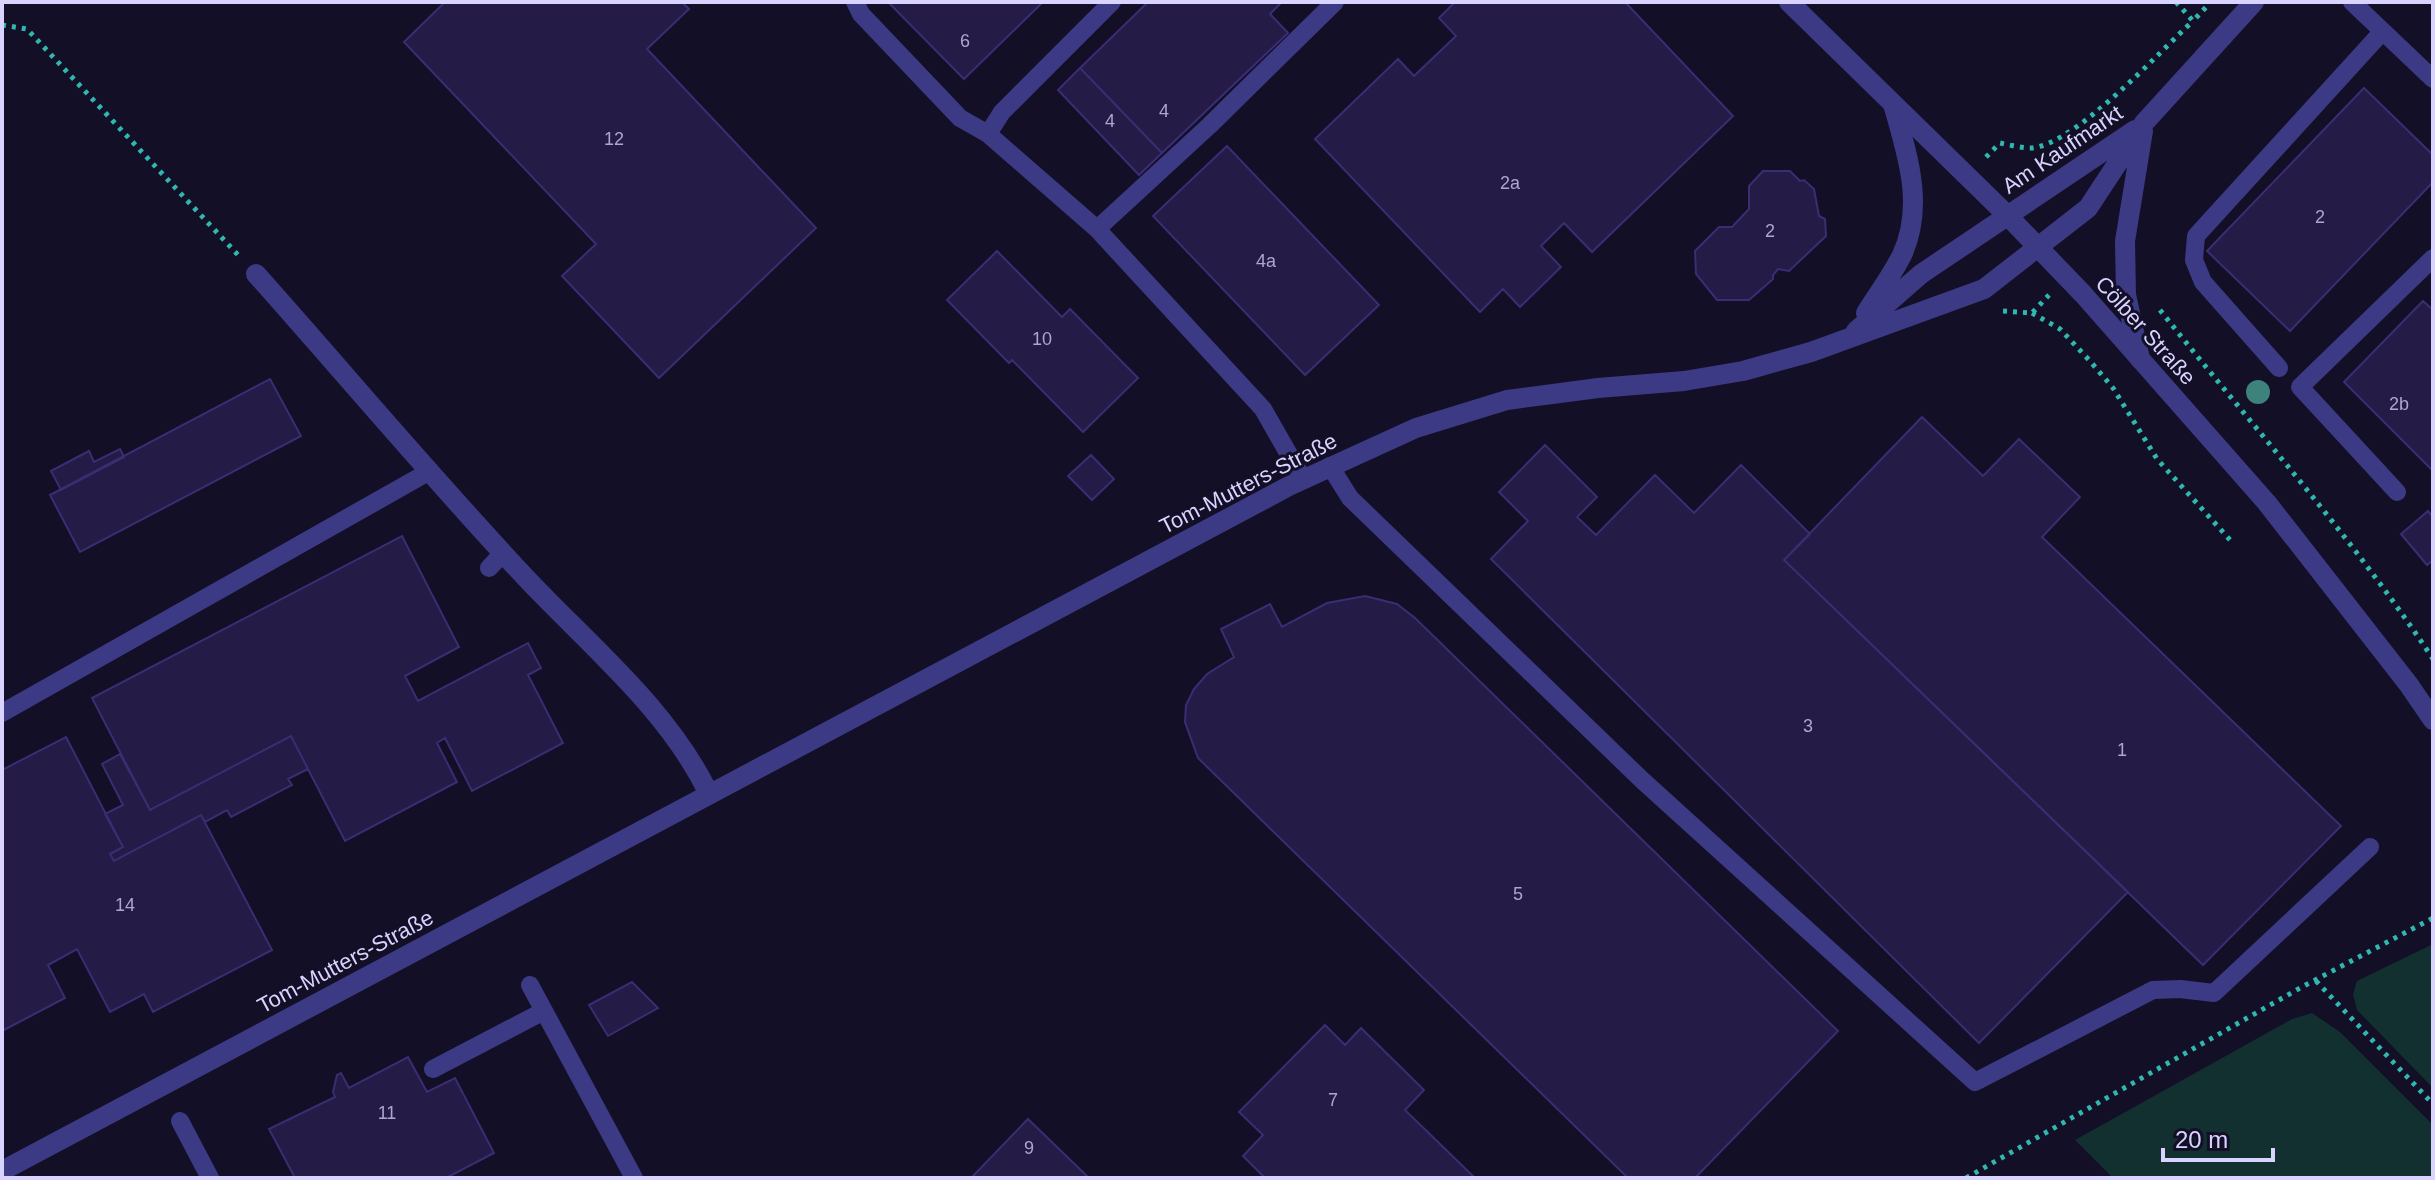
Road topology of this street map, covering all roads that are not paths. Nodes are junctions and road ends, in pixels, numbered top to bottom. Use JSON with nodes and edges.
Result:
{"nodes":[{"id":1,"x":855,"y":2,"type":"edge"},
{"id":2,"x":1112,"y":2,"type":"edge"},
{"id":3,"x":1335,"y":2,"type":"edge"},
{"id":4,"x":1789,"y":2,"type":"edge"},
{"id":5,"x":2254,"y":2,"type":"edge"},
{"id":6,"x":2352,"y":2,"type":"edge"},
{"id":7,"x":2382,"y":32,"type":"junction"},
{"id":8,"x":2433,"y":79,"type":"edge"},
{"id":9,"x":1893,"y":104,"type":"junction"},
{"id":10,"x":2144,"y":123,"type":"junction"},
{"id":11,"x":988,"y":134,"type":"junction"},
{"id":12,"x":2007,"y":215,"type":"junction"},
{"id":13,"x":1097,"y":229,"type":"junction"},
{"id":14,"x":2038,"y":247,"type":"junction"},
{"id":15,"x":2433,"y":258,"type":"edge"},
{"id":16,"x":256,"y":274,"type":"road end"},
{"id":17,"x":1850,"y":336,"type":"junction"},
{"id":18,"x":2140,"y":359,"type":"junction"},
{"id":19,"x":2279,"y":368,"type":"dead end"},
{"id":20,"x":1330,"y":466,"type":"junction"},
{"id":21,"x":430,"y":471,"type":"junction"},
{"id":22,"x":1303,"y":479,"type":"junction"},
{"id":23,"x":2397,"y":492,"type":"dead end"},
{"id":24,"x":2,"y":713,"type":"edge"},
{"id":25,"x":2433,"y":720,"type":"edge"},
{"id":26,"x":709,"y":794,"type":"junction"},
{"id":27,"x":2370,"y":847,"type":"dead end"},
{"id":28,"x":530,"y":985,"type":"dead end"},
{"id":29,"x":544,"y":1011,"type":"junction"},
{"id":30,"x":433,"y":1069,"type":"dead end"},
{"id":31,"x":180,"y":1121,"type":"dead end"},
{"id":32,"x":2,"y":1171,"type":"edge"},
{"id":33,"x":210,"y":1178,"type":"edge"},
{"id":34,"x":634,"y":1178,"type":"edge"}],
"edges":[{"from":1,"to":11,"type":"lane"},
{"from":2,"to":11,"type":"lane"},
{"from":3,"to":13,"type":"lane"},
{"from":4,"to":9,"type":"street","name":"Cölber Straße"},
{"from":5,"to":10,"type":"street","name":"Am Kaufmarkt"},
{"from":6,"to":7,"type":"lane"},
{"from":7,"to":8,"type":"lane"},
{"from":7,"to":19,"type":"lane"},
{"from":9,"to":12,"type":"street","name":"Cölber Straße"},
{"from":9,"to":17,"type":"street"},
{"from":10,"to":12,"type":"street","name":"Am Kaufmarkt"},
{"from":10,"to":14,"type":"street","name":"Am Kaufmarkt"},
{"from":10,"to":18,"type":"street","name":"Am Kaufmarkt"},
{"from":11,"to":13,"type":"lane"},
{"from":12,"to":14,"type":"street","name":"Cölber Straße"},
{"from":12,"to":17,"type":"street","name":"Tom-Mutters-Straße"},
{"from":13,"to":22,"type":"lane"},
{"from":14,"to":17,"type":"street","name":"Tom-Mutters-Straße"},
{"from":14,"to":18,"type":"street","name":"Cölber Straße"},
{"from":15,"to":23,"type":"lane"},
{"from":16,"to":21,"type":"street"},
{"from":17,"to":20,"type":"street","name":"Tom-Mutters-Straße"},
{"from":18,"to":25,"type":"street","name":"Cölber Straße"},
{"from":20,"to":22,"type":"street","name":"Tom-Mutters-Straße"},
{"from":20,"to":27,"type":"lane"},
{"from":21,"to":24,"type":"lane"},
{"from":21,"to":26,"type":"street"},
{"from":22,"to":26,"type":"street","name":"Tom-Mutters-Straße"},
{"from":26,"to":32,"type":"street","name":"Tom-Mutters-Straße"},
{"from":28,"to":29,"type":"lane"},
{"from":29,"to":30,"type":"lane"},
{"from":29,"to":34,"type":"lane"},
{"from":31,"to":33,"type":"lane"}]}
